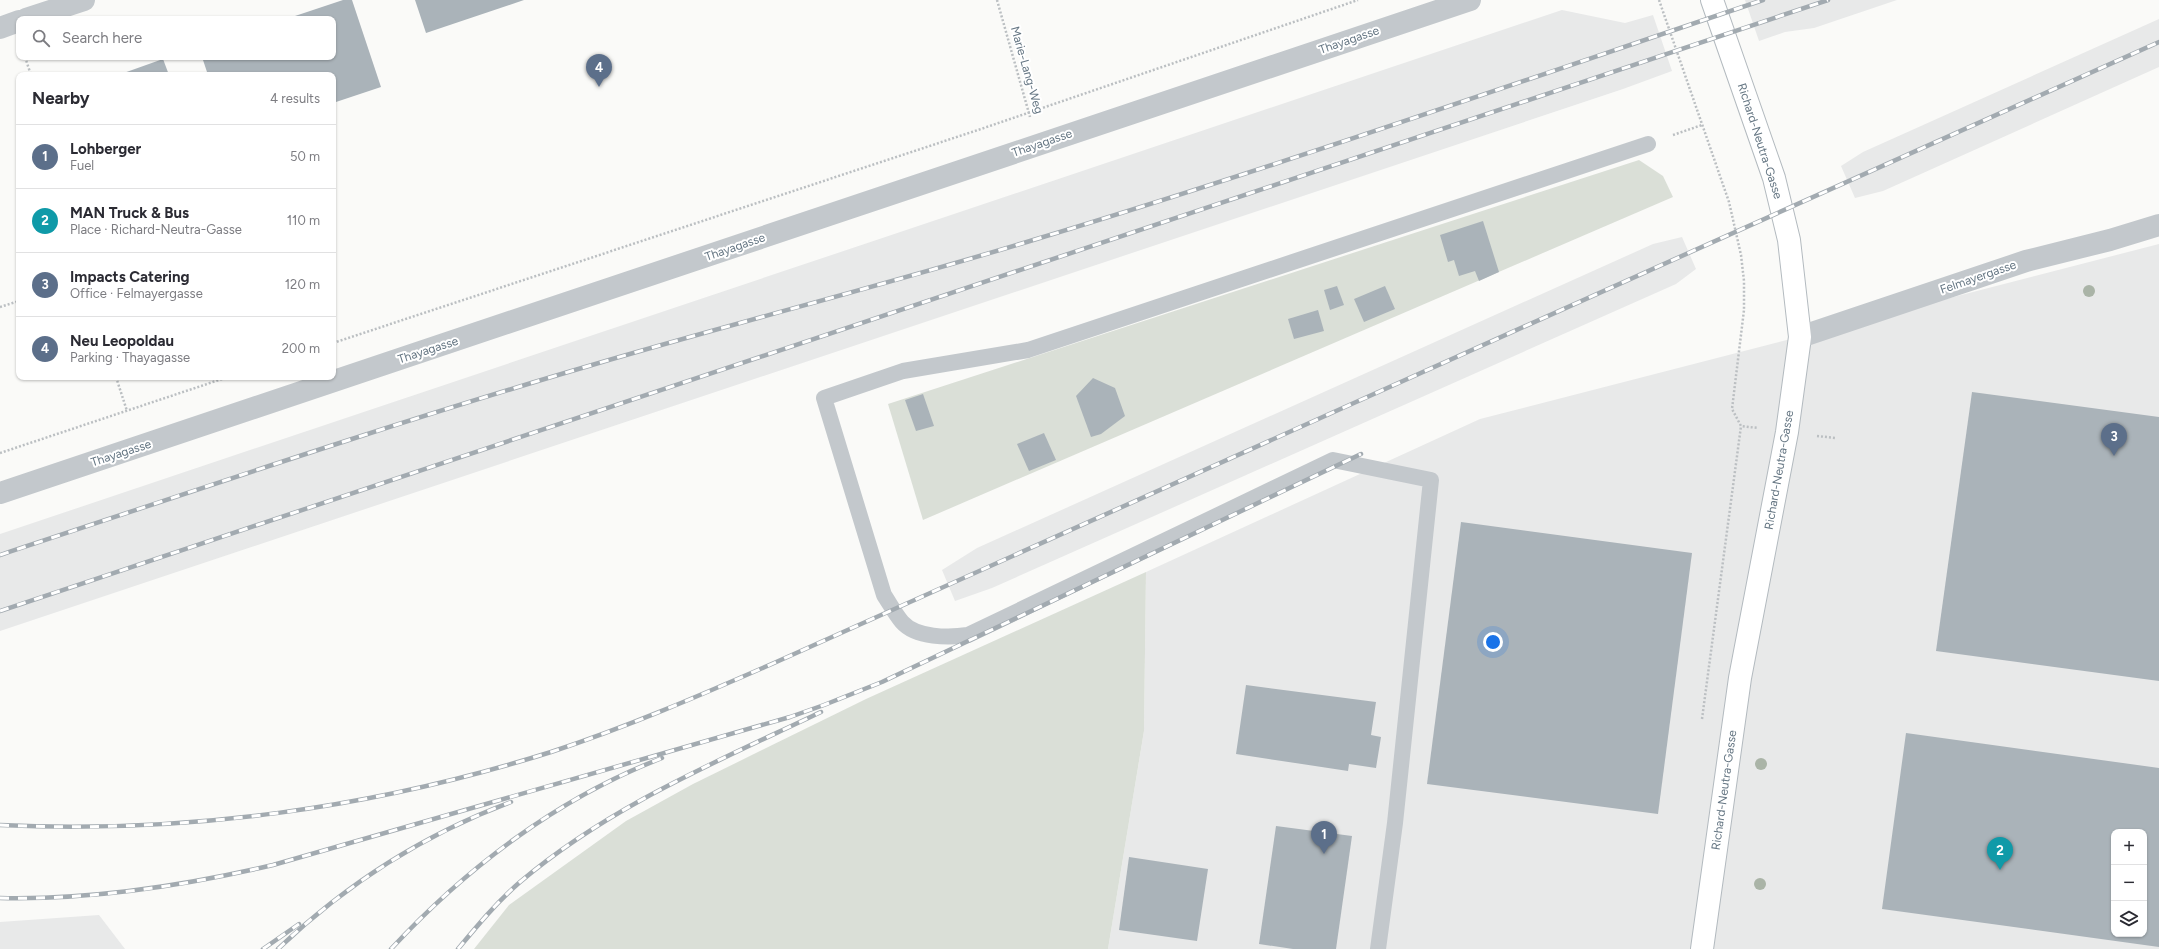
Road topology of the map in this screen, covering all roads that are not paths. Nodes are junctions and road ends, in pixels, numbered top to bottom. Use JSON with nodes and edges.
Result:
{"nodes":[{"id":1,"x":84,"y":0,"type":"edge"},
{"id":2,"x":1470,"y":0,"type":"edge"},
{"id":3,"x":1712,"y":0,"type":"edge"},
{"id":4,"x":35,"y":16,"type":"edge"},
{"id":5,"x":16,"y":22,"type":"edge"},
{"id":6,"x":0,"y":28,"type":"edge"},
{"id":7,"x":1648,"y":144,"type":"dead end"},
{"id":8,"x":2159,"y":225,"type":"edge"},
{"id":9,"x":1800,"y":337,"type":"junction"},
{"id":10,"x":0,"y":493,"type":"edge"},
{"id":11,"x":1378,"y":949,"type":"edge"},
{"id":12,"x":1702,"y":949,"type":"edge"}],
"edges":[{"from":1,"to":4,"type":"street"},
{"from":2,"to":10,"type":"street","name":"Thayagasse"},
{"from":3,"to":9,"type":"street","name":"Richard-Neutra-Gasse"},
{"from":5,"to":6,"type":"street"},
{"from":7,"to":11,"type":"lane"},
{"from":8,"to":9,"type":"street","name":"Felmayergasse"},
{"from":9,"to":12,"type":"street","name":"Richard-Neutra-Gasse"}]}
